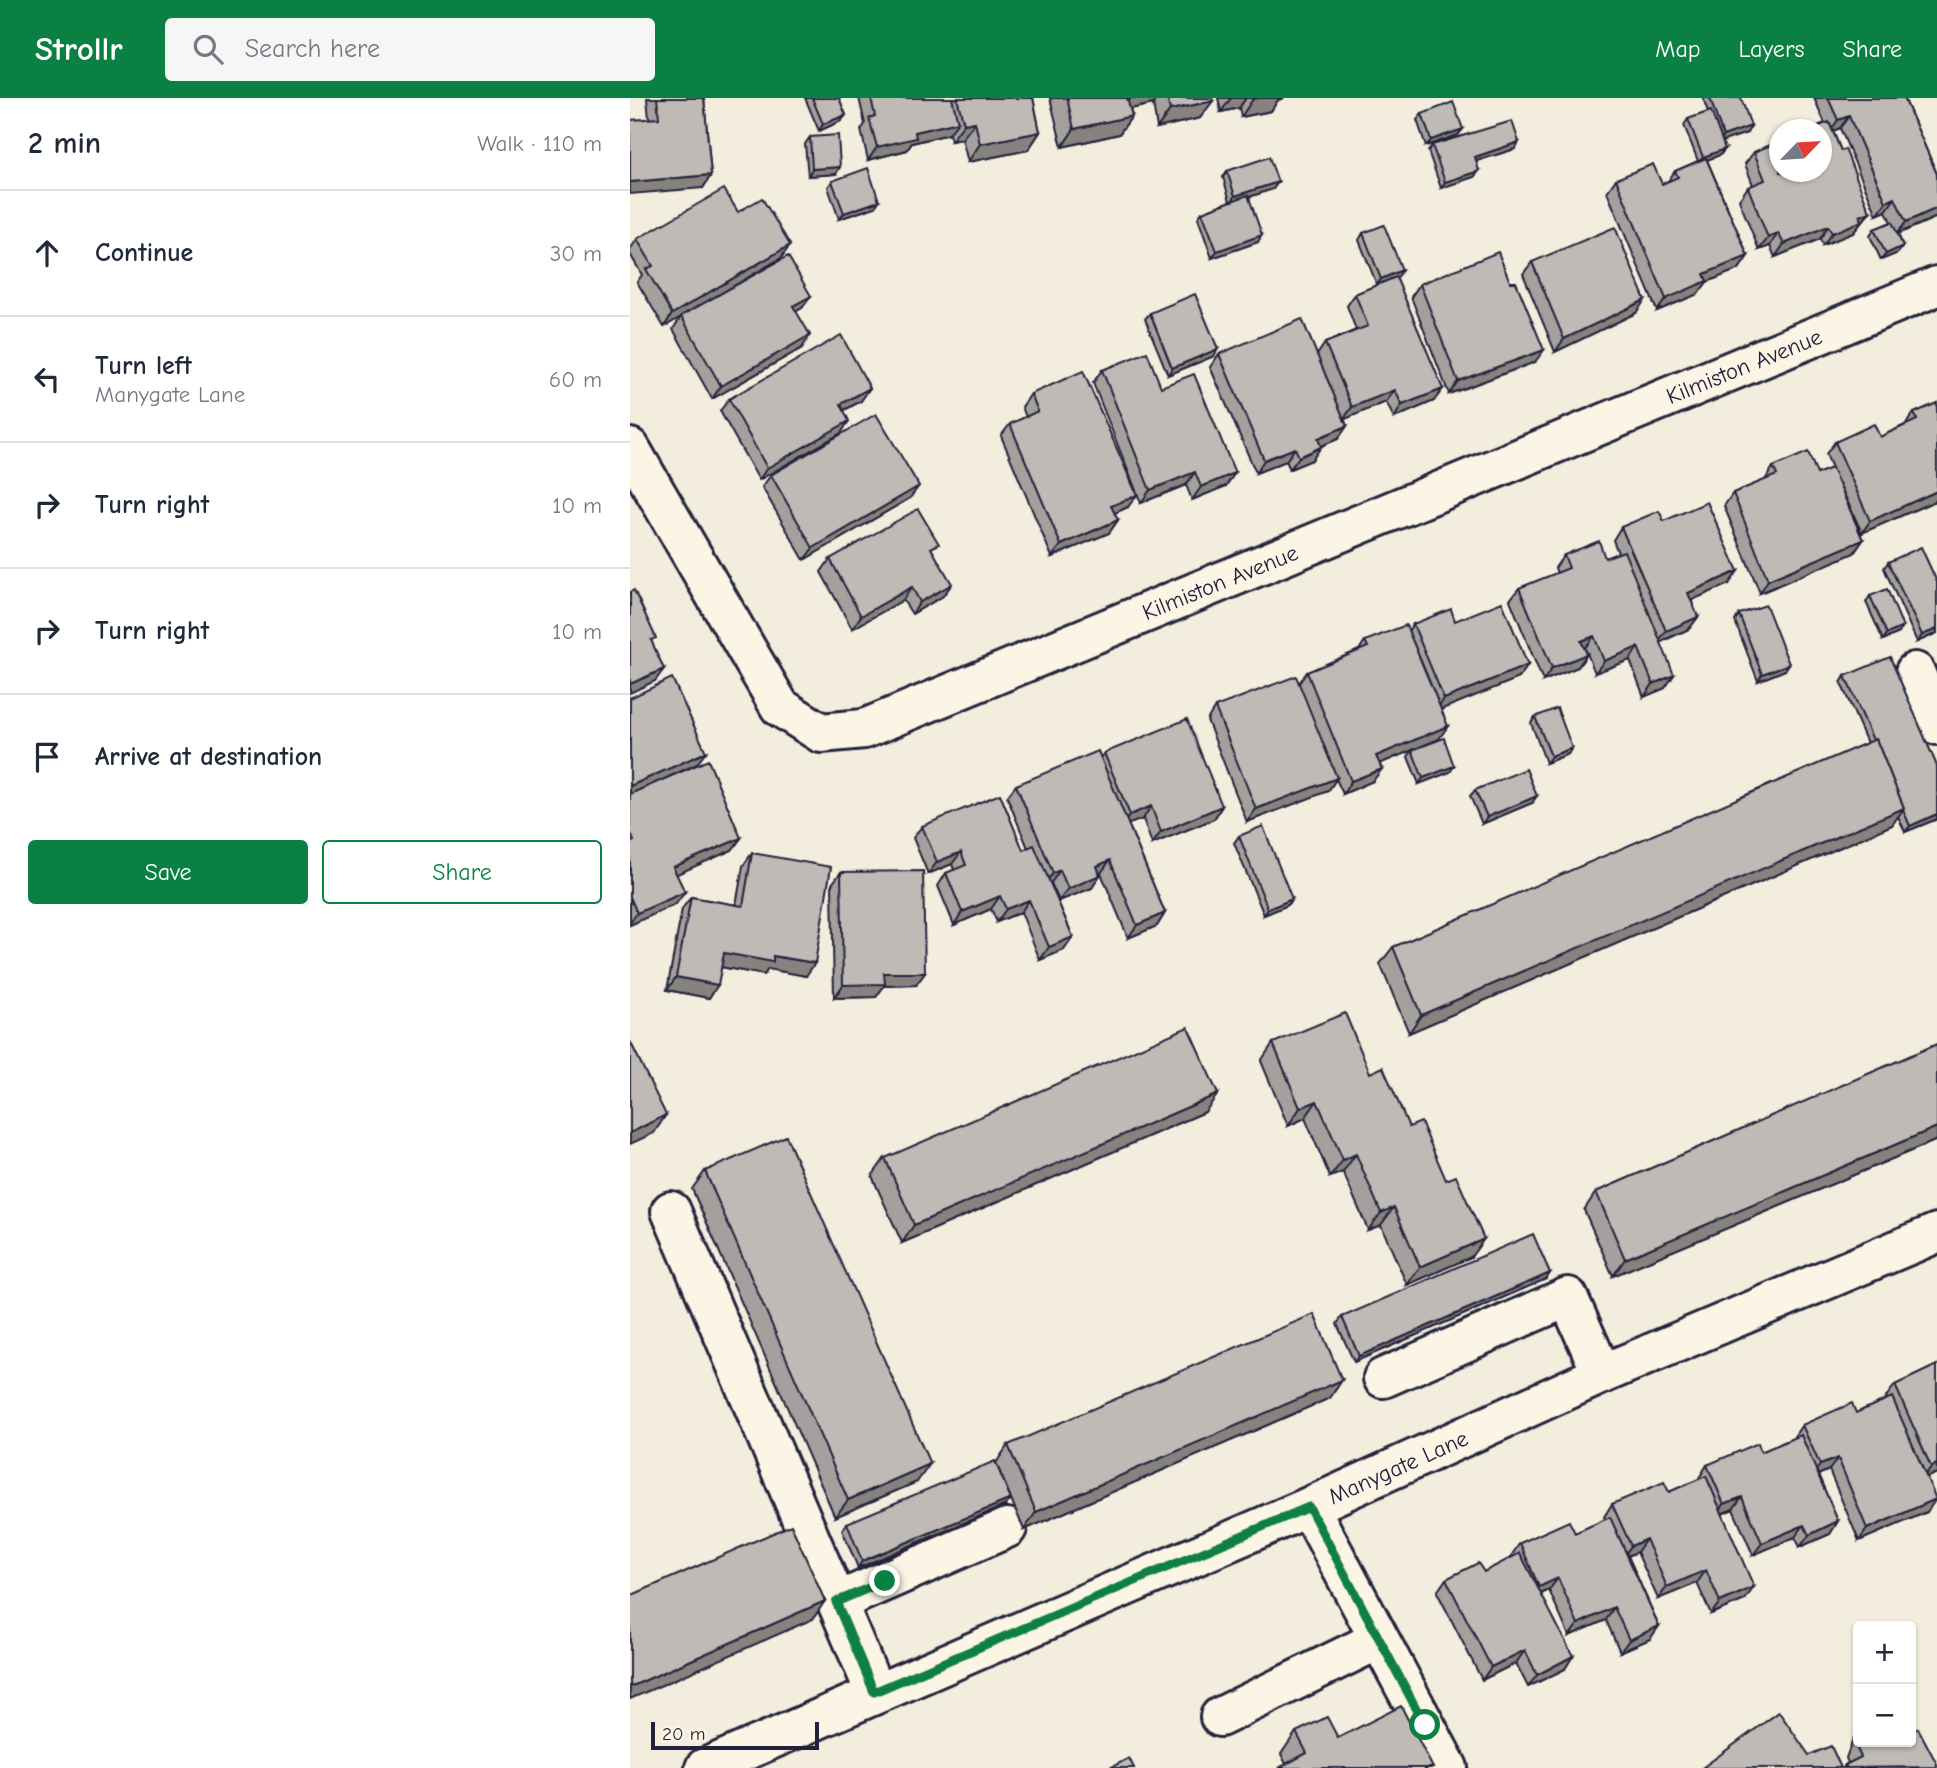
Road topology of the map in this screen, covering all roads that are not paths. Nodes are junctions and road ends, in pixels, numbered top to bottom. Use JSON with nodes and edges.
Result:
{"nodes":[{"id":1,"x":1937,"y":286,"type":"edge"},
{"id":2,"x":630,"y":448,"type":"edge"},
{"id":3,"x":1915,"y":672,"type":"dead end"},
{"id":4,"x":1937,"y":725,"type":"edge"},
{"id":5,"x":671,"y":1212,"type":"dead end"},
{"id":6,"x":1937,"y":1233,"type":"edge"},
{"id":7,"x":1602,"y":1374,"type":"junction"},
{"id":8,"x":1383,"y":1378,"type":"dead end"},
{"id":9,"x":1309,"y":1507,"type":"junction"},
{"id":10,"x":1007,"y":1528,"type":"dead end"},
{"id":11,"x":836,"y":1602,"type":"junction"},
{"id":12,"x":1378,"y":1640,"type":"junction"},
{"id":13,"x":874,"y":1692,"type":"junction"},
{"id":14,"x":1220,"y":1717,"type":"dead end"},
{"id":15,"x":705,"y":1768,"type":"edge"},
{"id":16,"x":1448,"y":1768,"type":"edge"}],
"edges":[{"from":1,"to":2,"type":"street","name":"Kilmiston Avenue"},
{"from":3,"to":4,"type":"street"},
{"from":5,"to":11,"type":"street"},
{"from":6,"to":7,"type":"street","name":"Manygate Lane"},
{"from":7,"to":8,"type":"street"},
{"from":7,"to":9,"type":"street","name":"Manygate Lane"},
{"from":9,"to":12,"type":"street"},
{"from":9,"to":13,"type":"street","name":"Manygate Lane"},
{"from":10,"to":11,"type":"street"},
{"from":11,"to":13,"type":"street"},
{"from":12,"to":14,"type":"street"},
{"from":12,"to":16,"type":"street"},
{"from":13,"to":15,"type":"street","name":"Manygate Lane"}]}
